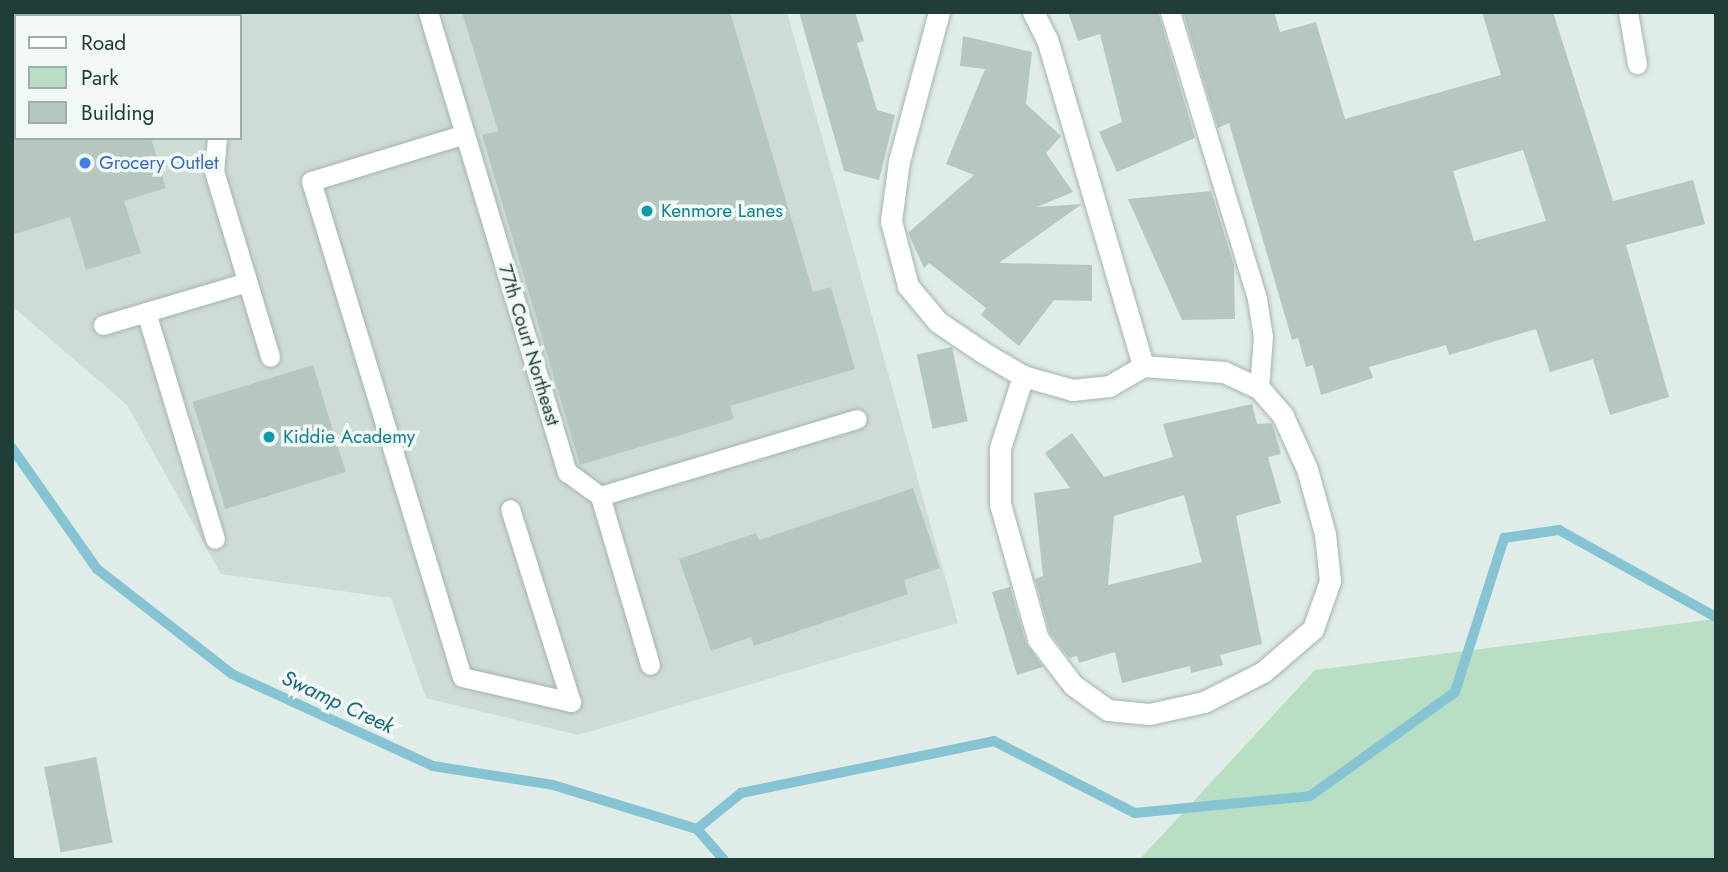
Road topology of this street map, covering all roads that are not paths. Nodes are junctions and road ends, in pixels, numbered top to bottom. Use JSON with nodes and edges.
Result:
{"nodes":[{"id":1,"x":428,"y":12,"type":"edge"},
{"id":2,"x":939,"y":12,"type":"edge"},
{"id":3,"x":1033,"y":12,"type":"edge"},
{"id":4,"x":1170,"y":12,"type":"edge"},
{"id":5,"x":1628,"y":12,"type":"edge"},
{"id":6,"x":1637,"y":64,"type":"dead end"},
{"id":7,"x":465,"y":134,"type":"junction"},
{"id":8,"x":217,"y":140,"type":"edge"},
{"id":9,"x":247,"y":282,"type":"junction"},
{"id":10,"x":146,"y":312,"type":"junction"},
{"id":11,"x":103,"y":325,"type":"dead end"},
{"id":12,"x":270,"y":358,"type":"dead end"},
{"id":13,"x":1143,"y":366,"type":"junction"},
{"id":14,"x":1023,"y":376,"type":"junction"},
{"id":15,"x":1259,"y":388,"type":"junction"},
{"id":16,"x":857,"y":419,"type":"dead end"},
{"id":17,"x":600,"y":496,"type":"junction"},
{"id":18,"x":510,"y":509,"type":"dead end"},
{"id":19,"x":215,"y":540,"type":"dead end"},
{"id":20,"x":650,"y":665,"type":"dead end"}],
"edges":[{"from":1,"to":7,"type":"lane","name":"77th Court Northeast"},
{"from":2,"to":14,"type":"street"},
{"from":3,"to":13,"type":"street"},
{"from":4,"to":15,"type":"lane"},
{"from":5,"to":6,"type":"lane"},
{"from":7,"to":17,"type":"lane","name":"77th Court Northeast"},
{"from":7,"to":18,"type":"lane"},
{"from":8,"to":9,"type":"lane"},
{"from":9,"to":10,"type":"lane"},
{"from":9,"to":12,"type":"lane"},
{"from":10,"to":11,"type":"lane"},
{"from":10,"to":19,"type":"lane"},
{"from":13,"to":14,"type":"street"},
{"from":13,"to":15,"type":"street"},
{"from":14,"to":15,"type":"street"},
{"from":16,"to":17,"type":"lane"},
{"from":17,"to":20,"type":"lane"}]}
